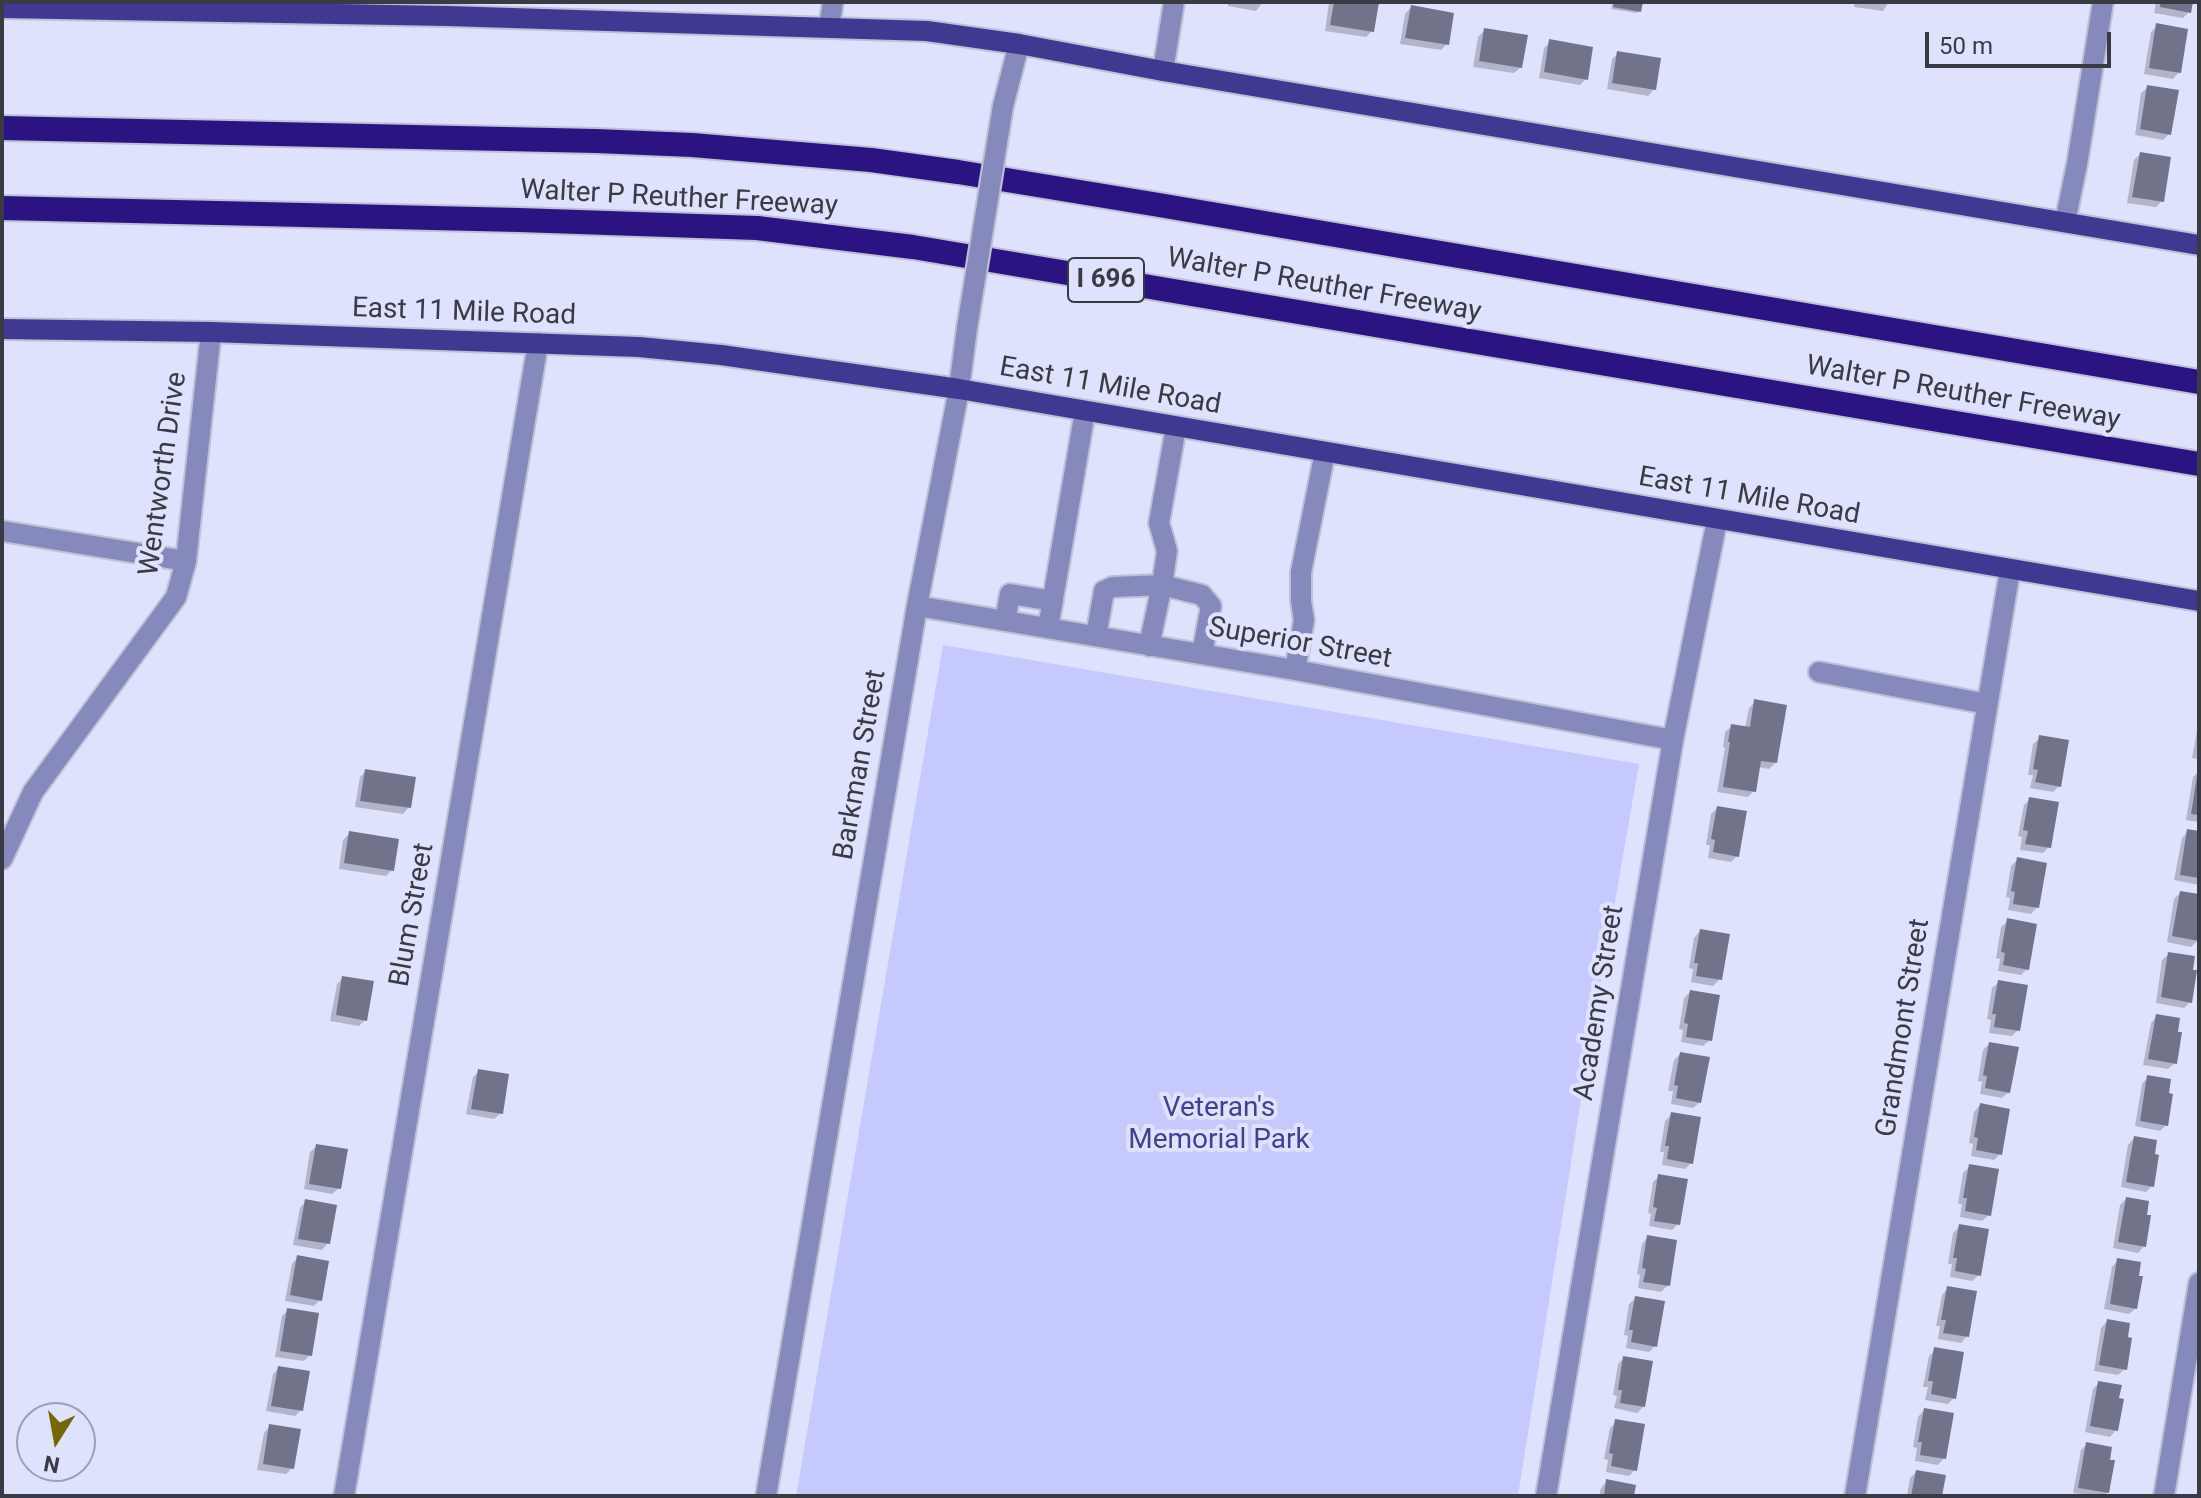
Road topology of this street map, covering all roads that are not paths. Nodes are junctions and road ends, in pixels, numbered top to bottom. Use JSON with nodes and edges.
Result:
{"nodes":[{"id":1,"x":833,"y":2,"type":"edge"},
{"id":2,"x":1174,"y":2,"type":"edge"},
{"id":3,"x":2103,"y":2,"type":"edge"},
{"id":4,"x":85,"y":6,"type":"edge"},
{"id":5,"x":2,"y":8,"type":"edge"},
{"id":6,"x":449,"y":9,"type":"edge"},
{"id":7,"x":829,"y":27,"type":"junction"},
{"id":8,"x":1019,"y":44,"type":"junction"},
{"id":9,"x":1163,"y":71,"type":"junction"},
{"id":10,"x":2,"y":128,"type":"edge"},
{"id":11,"x":2,"y":208,"type":"edge"},
{"id":12,"x":2065,"y":222,"type":"junction"},
{"id":13,"x":2199,"y":245,"type":"edge"},
{"id":14,"x":2,"y":329,"type":"edge"},
{"id":15,"x":211,"y":332,"type":"junction"},
{"id":16,"x":538,"y":343,"type":"junction"},
{"id":17,"x":2199,"y":382,"type":"edge"},
{"id":18,"x":959,"y":389,"type":"junction"},
{"id":19,"x":1085,"y":411,"type":"junction"},
{"id":20,"x":1176,"y":427,"type":"junction"},
{"id":21,"x":1325,"y":452,"type":"junction"},
{"id":22,"x":2199,"y":464,"type":"edge"},
{"id":23,"x":1717,"y":520,"type":"junction"},
{"id":24,"x":2,"y":531,"type":"edge"},
{"id":25,"x":186,"y":561,"type":"junction"},
{"id":26,"x":2010,"y":570,"type":"junction"},
{"id":27,"x":1162,"y":585,"type":"junction"},
{"id":28,"x":1053,"y":601,"type":"junction"},
{"id":29,"x":2199,"y":601,"type":"edge"},
{"id":30,"x":917,"y":606,"type":"junction"},
{"id":31,"x":1005,"y":621,"type":"junction"},
{"id":32,"x":1048,"y":628,"type":"junction"},
{"id":33,"x":1096,"y":636,"type":"junction"},
{"id":34,"x":1149,"y":646,"type":"junction"},
{"id":35,"x":1202,"y":654,"type":"junction"},
{"id":36,"x":1295,"y":670,"type":"junction"},
{"id":37,"x":1819,"y":672,"type":"dead end"},
{"id":38,"x":1987,"y":704,"type":"junction"},
{"id":39,"x":1673,"y":740,"type":"junction"},
{"id":40,"x":2,"y":859,"type":"edge"},
{"id":41,"x":2199,"y":1283,"type":"edge"},
{"id":42,"x":344,"y":1496,"type":"edge"},
{"id":43,"x":766,"y":1496,"type":"edge"},
{"id":44,"x":1546,"y":1496,"type":"edge"},
{"id":45,"x":1855,"y":1496,"type":"edge"},
{"id":46,"x":2164,"y":1496,"type":"edge"}],
"edges":[{"from":1,"to":7,"type":"street"},
{"from":2,"to":9,"type":"street"},
{"from":3,"to":12,"type":"street"},
{"from":4,"to":5,"type":"main road"},
{"from":4,"to":6,"type":"main road"},
{"from":6,"to":7,"type":"main road"},
{"from":7,"to":8,"type":"main road"},
{"from":8,"to":9,"type":"main road"},
{"from":8,"to":18,"type":"street","name":"Barkman Street","bridge":true},
{"from":9,"to":12,"type":"main road"},
{"from":10,"to":17,"type":"highway","name":"Walter P Reuther Freeway"},
{"from":11,"to":22,"type":"highway","name":"Walter P Reuther Freeway","number":"I 696"},
{"from":12,"to":13,"type":"main road"},
{"from":14,"to":15,"type":"main road","name":"East 11 Mile Road"},
{"from":15,"to":16,"type":"main road","name":"East 11 Mile Road"},
{"from":15,"to":25,"type":"street","name":"Wentworth Drive"},
{"from":16,"to":18,"type":"main road","name":"East 11 Mile Road"},
{"from":16,"to":42,"type":"street","name":"Blum Street"},
{"from":18,"to":19,"type":"main road","name":"East 11 Mile Road"},
{"from":18,"to":30,"type":"street","name":"Barkman Street"},
{"from":19,"to":20,"type":"main road","name":"East 11 Mile Road"},
{"from":19,"to":28,"type":"street"},
{"from":20,"to":21,"type":"main road","name":"East 11 Mile Road"},
{"from":20,"to":27,"type":"street"},
{"from":21,"to":23,"type":"main road","name":"East 11 Mile Road"},
{"from":21,"to":36,"type":"street"},
{"from":23,"to":26,"type":"main road","name":"East 11 Mile Road"},
{"from":23,"to":39,"type":"street","name":"Academy Street"},
{"from":24,"to":25,"type":"street"},
{"from":25,"to":40,"type":"street","name":"Wentworth Drive"},
{"from":26,"to":29,"type":"main road","name":"East 11 Mile Road"},
{"from":26,"to":38,"type":"street","name":"Grandmont Street"},
{"from":27,"to":33,"type":"street"},
{"from":27,"to":34,"type":"street"},
{"from":27,"to":35,"type":"street"},
{"from":28,"to":31,"type":"street"},
{"from":28,"to":32,"type":"street"},
{"from":30,"to":31,"type":"street","name":"Superior Street"},
{"from":30,"to":43,"type":"street","name":"Barkman Street"},
{"from":31,"to":32,"type":"street","name":"Superior Street"},
{"from":32,"to":33,"type":"street","name":"Superior Street"},
{"from":33,"to":34,"type":"street","name":"Superior Street"},
{"from":34,"to":35,"type":"street","name":"Superior Street"},
{"from":35,"to":36,"type":"street","name":"Superior Street"},
{"from":36,"to":39,"type":"street","name":"Superior Street"},
{"from":37,"to":38,"type":"street"},
{"from":38,"to":45,"type":"street","name":"Grandmont Street"},
{"from":39,"to":44,"type":"street","name":"Academy Street"},
{"from":41,"to":46,"type":"street"}]}
